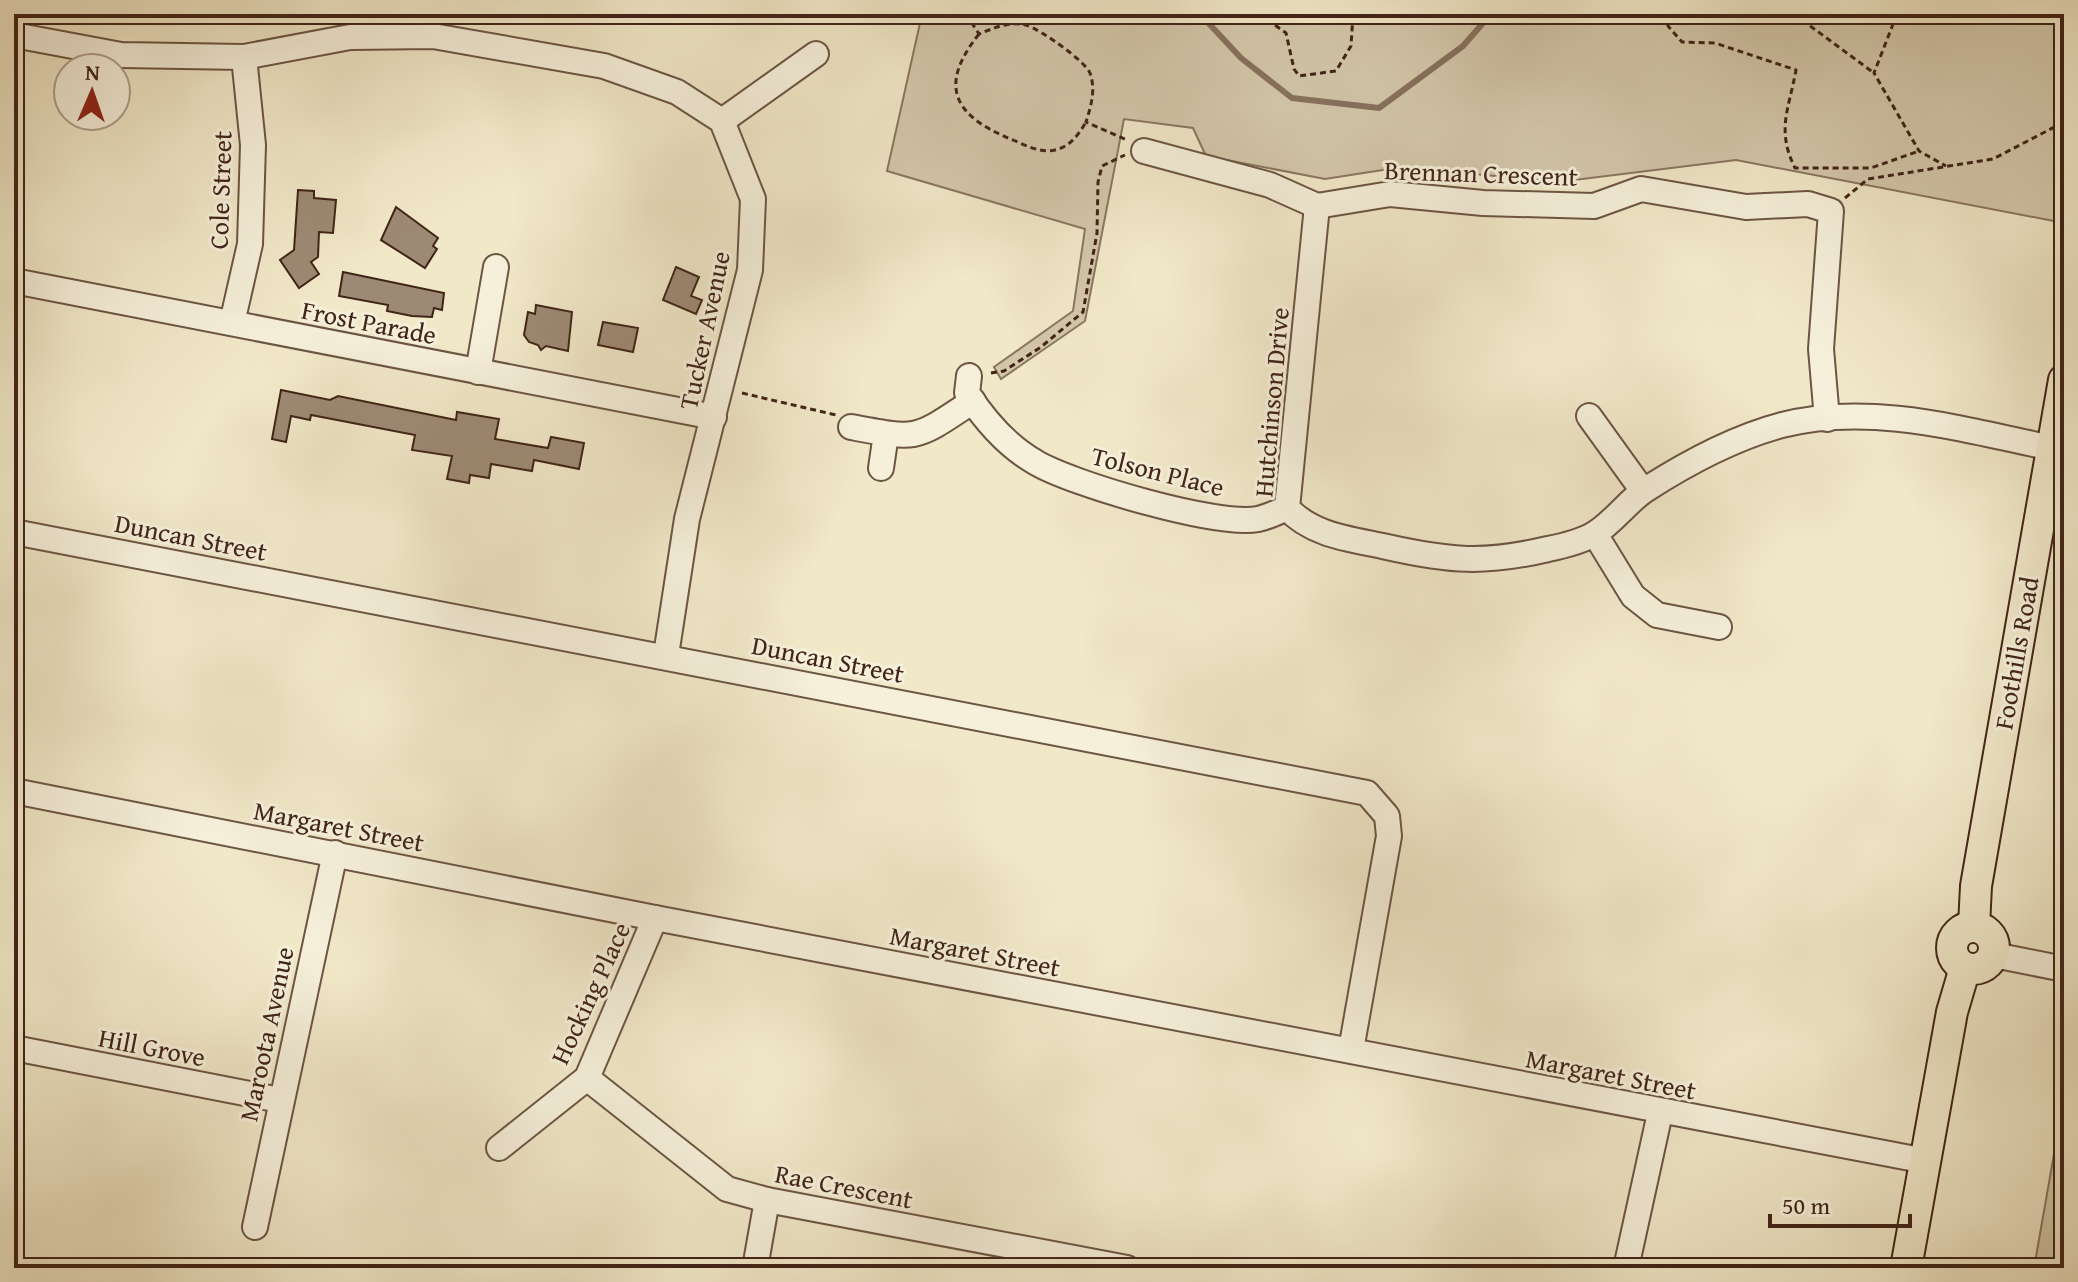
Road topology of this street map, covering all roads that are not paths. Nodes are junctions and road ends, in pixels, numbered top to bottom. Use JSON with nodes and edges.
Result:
{"nodes":[{"id":1,"x":14,"y":35,"type":"edge"},
{"id":2,"x":816,"y":54,"type":"dead end"},
{"id":3,"x":244,"y":57,"type":"junction"},
{"id":4,"x":722,"y":121,"type":"junction"},
{"id":5,"x":1144,"y":151,"type":"road end"},
{"id":6,"x":1317,"y":206,"type":"junction"},
{"id":7,"x":496,"y":267,"type":"dead end"},
{"id":8,"x":14,"y":281,"type":"edge"},
{"id":9,"x":232,"y":323,"type":"junction"},
{"id":10,"x":478,"y":372,"type":"junction"},
{"id":11,"x":969,"y":376,"type":"road end"},
{"id":12,"x":2064,"y":380,"type":"edge"},
{"id":13,"x":973,"y":401,"type":"junction"},
{"id":14,"x":1589,"y":416,"type":"dead end"},
{"id":15,"x":714,"y":417,"type":"junction"},
{"id":16,"x":1827,"y":419,"type":"junction"},
{"id":17,"x":851,"y":427,"type":"dead end"},
{"id":18,"x":886,"y":434,"type":"junction"},
{"id":19,"x":2052,"y":448,"type":"junction"},
{"id":20,"x":881,"y":468,"type":"dead end"},
{"id":21,"x":1643,"y":491,"type":"junction"},
{"id":22,"x":1287,"y":508,"type":"junction"},
{"id":23,"x":14,"y":532,"type":"edge"},
{"id":24,"x":1595,"y":534,"type":"junction"},
{"id":25,"x":1719,"y":627,"type":"dead end"},
{"id":26,"x":666,"y":655,"type":"junction"},
{"id":27,"x":14,"y":791,"type":"edge"},
{"id":28,"x":335,"y":853,"type":"junction"},
{"id":29,"x":655,"y":918,"type":"junction"},
{"id":30,"x":1974,"y":926,"type":"junction"},
{"id":31,"x":1994,"y":955,"type":"junction"},
{"id":32,"x":1965,"y":968,"type":"junction"},
{"id":33,"x":2064,"y":969,"type":"edge"},
{"id":34,"x":14,"y":1048,"type":"edge"},
{"id":35,"x":1351,"y":1050,"type":"junction"},
{"id":36,"x":587,"y":1078,"type":"junction"},
{"id":37,"x":280,"y":1100,"type":"junction"},
{"id":38,"x":1660,"y":1113,"type":"junction"},
{"id":39,"x":499,"y":1148,"type":"dead end"},
{"id":40,"x":1926,"y":1161,"type":"junction"},
{"id":41,"x":767,"y":1200,"type":"junction"},
{"id":42,"x":255,"y":1227,"type":"dead end"},
{"id":43,"x":755,"y":1268,"type":"edge"},
{"id":44,"x":1127,"y":1268,"type":"edge"},
{"id":45,"x":1626,"y":1268,"type":"edge"},
{"id":46,"x":1906,"y":1268,"type":"edge"}],
"edges":[{"from":1,"to":3,"type":"street"},
{"from":2,"to":4,"type":"street"},
{"from":3,"to":4,"type":"street"},
{"from":3,"to":9,"type":"street","name":"Cole Street"},
{"from":4,"to":15,"type":"street","name":"Tucker Avenue"},
{"from":5,"to":6,"type":"street"},
{"from":6,"to":16,"type":"street","name":"Brennan Crescent"},
{"from":6,"to":22,"type":"street","name":"Hutchinson Drive"},
{"from":7,"to":10,"type":"street"},
{"from":8,"to":9,"type":"street","name":"Frost Parade"},
{"from":9,"to":10,"type":"street","name":"Frost Parade"},
{"from":10,"to":15,"type":"street","name":"Frost Parade"},
{"from":11,"to":13,"type":"street"},
{"from":12,"to":19,"type":"main road","name":"Foothills Road"},
{"from":13,"to":18,"type":"street"},
{"from":13,"to":22,"type":"street","name":"Tolson Place"},
{"from":14,"to":21,"type":"street"},
{"from":15,"to":26,"type":"street","name":"Tucker Avenue"},
{"from":16,"to":19,"type":"street","name":"Hutchinson Drive"},
{"from":16,"to":21,"type":"street","name":"Hutchinson Drive"},
{"from":17,"to":18,"type":"street"},
{"from":18,"to":20,"type":"street"},
{"from":19,"to":30,"type":"main road","name":"Foothills Road"},
{"from":21,"to":24,"type":"street","name":"Hutchinson Drive"},
{"from":22,"to":24,"type":"street","name":"Hutchinson Drive"},
{"from":23,"to":26,"type":"street","name":"Duncan Street"},
{"from":24,"to":25,"type":"street"},
{"from":26,"to":35,"type":"street","name":"Duncan Street"},
{"from":27,"to":28,"type":"street","name":"Margaret Street"},
{"from":28,"to":29,"type":"street","name":"Margaret Street"},
{"from":28,"to":37,"type":"street","name":"Maroota Avenue"},
{"from":29,"to":35,"type":"street","name":"Margaret Street"},
{"from":29,"to":36,"type":"street","name":"Hocking Place"},
{"from":30,"to":31,"type":"main road"},
{"from":30,"to":32,"type":"main road"},
{"from":31,"to":32,"type":"main road"},
{"from":31,"to":33,"type":"street"},
{"from":32,"to":40,"type":"main road"},
{"from":34,"to":37,"type":"street","name":"Hill Grove"},
{"from":35,"to":38,"type":"street","name":"Margaret Street"},
{"from":36,"to":39,"type":"street","name":"Hocking Place"},
{"from":36,"to":41,"type":"street","name":"Rae Crescent"},
{"from":37,"to":42,"type":"street","name":"Maroota Avenue"},
{"from":38,"to":40,"type":"street","name":"Margaret Street"},
{"from":38,"to":45,"type":"street"},
{"from":40,"to":46,"type":"main road"},
{"from":41,"to":43,"type":"street"},
{"from":41,"to":44,"type":"street","name":"Rae Crescent"}]}
